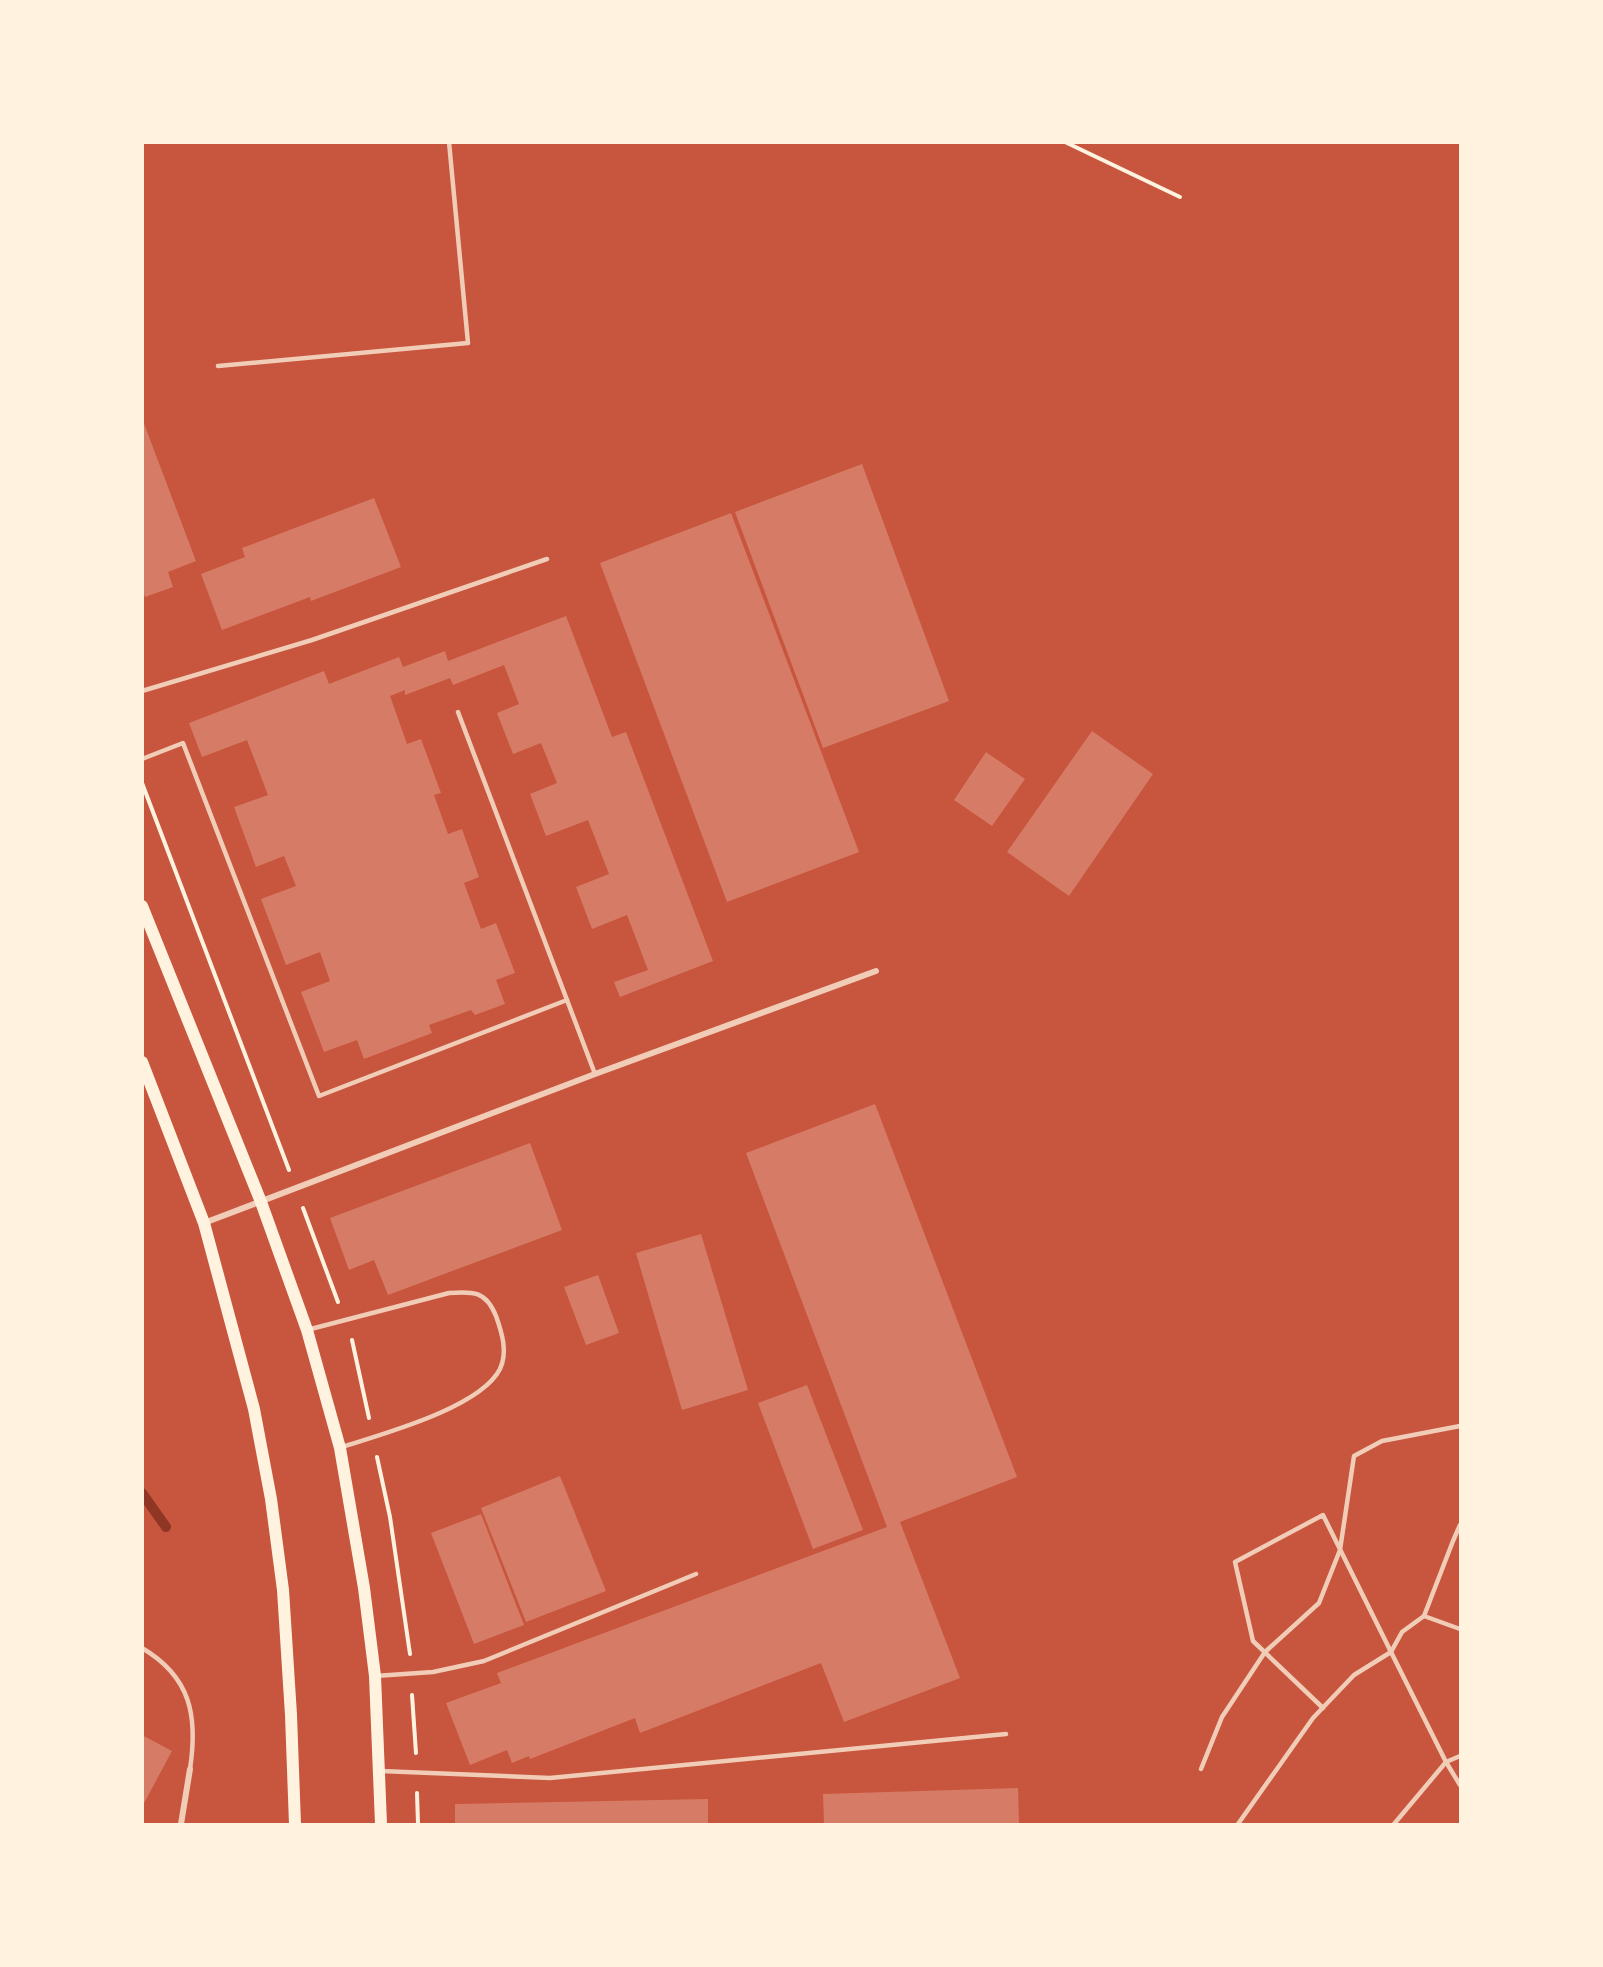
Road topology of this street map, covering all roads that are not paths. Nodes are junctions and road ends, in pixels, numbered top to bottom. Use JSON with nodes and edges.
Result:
{"nodes":[{"id":1,"x":449,"y":142,"type":"edge"},
{"id":2,"x":218,"y":366,"type":"dead end"},
{"id":3,"x":547,"y":559,"type":"dead end"},
{"id":4,"x":142,"y":691,"type":"edge"},
{"id":5,"x":458,"y":712,"type":"dead end"},
{"id":6,"x":142,"y":759,"type":"edge"},
{"id":7,"x":142,"y":906,"type":"edge"},
{"id":8,"x":876,"y":972,"type":"dead end"},
{"id":9,"x":567,"y":1000,"type":"junction"},
{"id":10,"x":142,"y":1062,"type":"edge"},
{"id":11,"x":595,"y":1074,"type":"junction"},
{"id":12,"x":261,"y":1202,"type":"junction"},
{"id":13,"x":204,"y":1223,"type":"junction"},
{"id":14,"x":307,"y":1330,"type":"junction"},
{"id":15,"x":1461,"y":1426,"type":"edge"},
{"id":16,"x":340,"y":1448,"type":"junction"},
{"id":17,"x":1461,"y":1525,"type":"edge"},
{"id":18,"x":1340,"y":1550,"type":"junction"},
{"id":19,"x":696,"y":1574,"type":"dead end"},
{"id":20,"x":1424,"y":1616,"type":"junction"},
{"id":21,"x":1461,"y":1629,"type":"edge"},
{"id":22,"x":142,"y":1648,"type":"edge"},
{"id":23,"x":1265,"y":1652,"type":"junction"},
{"id":24,"x":1391,"y":1652,"type":"junction"},
{"id":25,"x":375,"y":1676,"type":"junction"},
{"id":26,"x":1323,"y":1708,"type":"junction"},
{"id":27,"x":1006,"y":1734,"type":"dead end"},
{"id":28,"x":1461,"y":1756,"type":"edge"},
{"id":29,"x":1446,"y":1762,"type":"junction"},
{"id":30,"x":190,"y":1769,"type":"joint"},
{"id":31,"x":1201,"y":1769,"type":"dead end"},
{"id":32,"x":379,"y":1771,"type":"junction"},
{"id":33,"x":1461,"y":1785,"type":"edge"},
{"id":34,"x":181,"y":1824,"type":"edge"},
{"id":35,"x":295,"y":1824,"type":"edge"},
{"id":36,"x":381,"y":1824,"type":"edge"},
{"id":37,"x":1238,"y":1824,"type":"edge"},
{"id":38,"x":1394,"y":1824,"type":"edge"}],
"edges":[{"from":1,"to":2,"type":"lane"},
{"from":3,"to":4,"type":"lane"},
{"from":5,"to":9,"type":"lane"},
{"from":6,"to":9,"type":"lane"},
{"from":7,"to":12,"type":"main road"},
{"from":8,"to":11,"type":"street"},
{"from":9,"to":11,"type":"lane"},
{"from":10,"to":13,"type":"main road"},
{"from":11,"to":12,"type":"street"},
{"from":12,"to":13,"type":"street"},
{"from":12,"to":14,"type":"main road"},
{"from":13,"to":35,"type":"main road"},
{"from":14,"to":16,"type":"main road"},
{"from":14,"to":16,"type":"lane"},
{"from":15,"to":18,"type":"lane"},
{"from":16,"to":25,"type":"main road"},
{"from":17,"to":20,"type":"lane"},
{"from":18,"to":23,"type":"lane"},
{"from":18,"to":23,"type":"lane"},
{"from":18,"to":24,"type":"lane"},
{"from":19,"to":25,"type":"lane"},
{"from":20,"to":21,"type":"lane"},
{"from":20,"to":24,"type":"lane"},
{"from":22,"to":30,"type":"lane"},
{"from":23,"to":26,"type":"lane"},
{"from":23,"to":31,"type":"lane"},
{"from":24,"to":26,"type":"lane"},
{"from":24,"to":29,"type":"lane"},
{"from":25,"to":32,"type":"main road"},
{"from":26,"to":37,"type":"lane"},
{"from":27,"to":32,"type":"lane"},
{"from":28,"to":29,"type":"lane"},
{"from":29,"to":33,"type":"lane"},
{"from":29,"to":38,"type":"lane"},
{"from":30,"to":34,"type":"street"},
{"from":32,"to":36,"type":"main road"}]}
